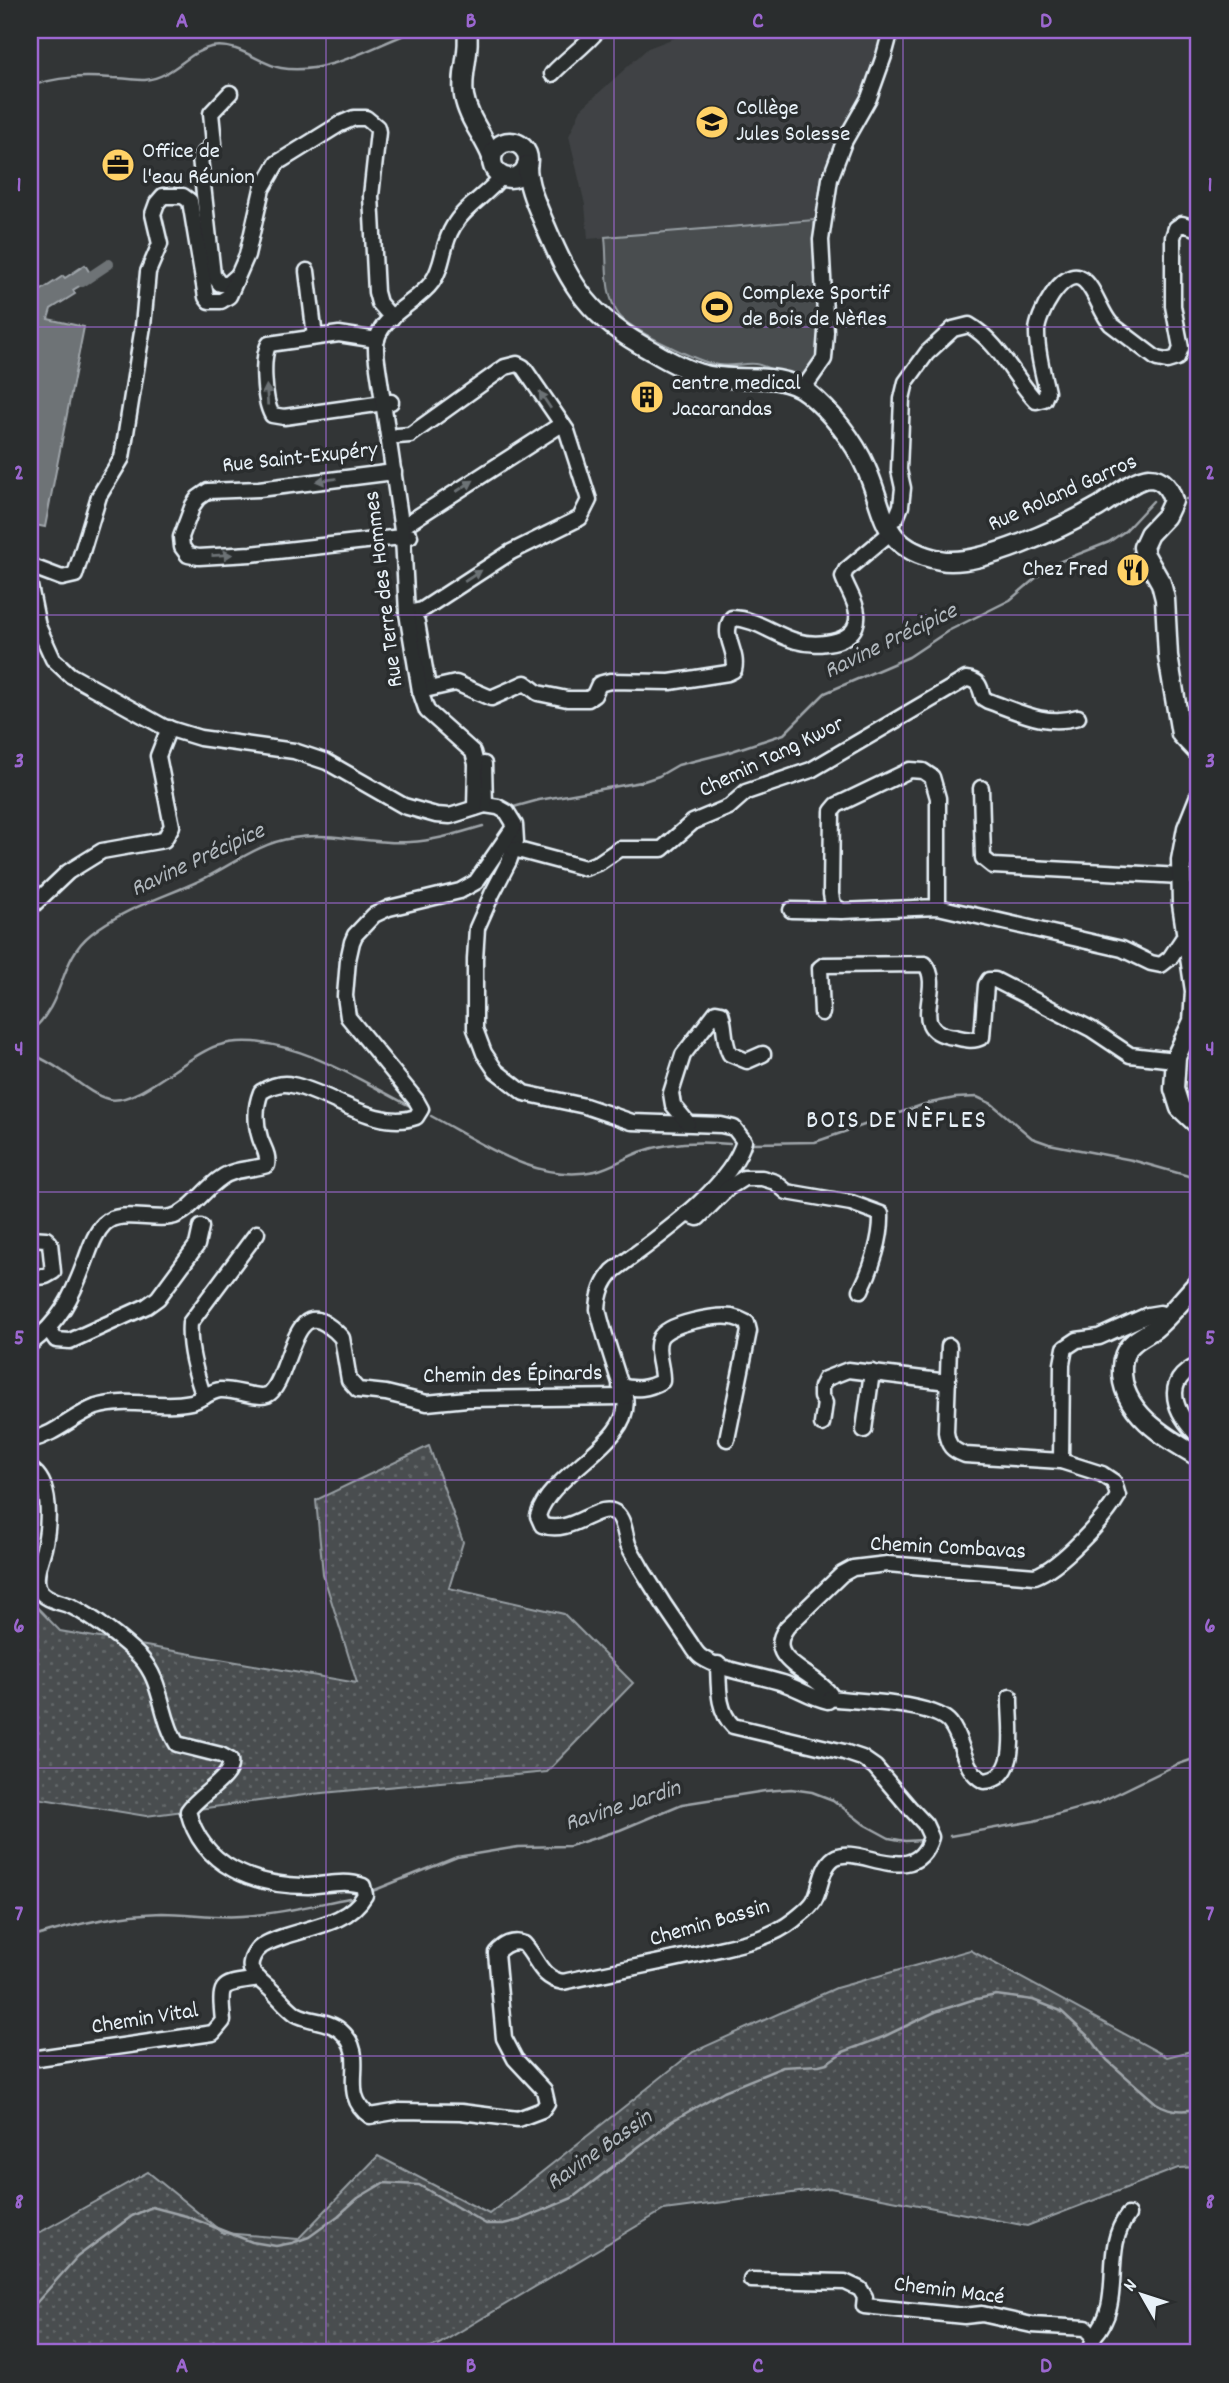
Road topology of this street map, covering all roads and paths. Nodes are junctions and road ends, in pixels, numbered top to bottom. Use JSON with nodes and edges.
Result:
{"nodes":[{"id":1,"x":467,"y":30,"type":"edge"},
{"id":2,"x":598,"y":30,"type":"edge"},
{"id":3,"x":891,"y":30,"type":"edge"},
{"id":4,"x":552,"y":74,"type":"dead end"},
{"id":5,"x":230,"y":93,"type":"dead end"},
{"id":6,"x":477,"y":129,"type":"junction"},
{"id":7,"x":503,"y":143,"type":"junction"},
{"id":8,"x":492,"y":158,"type":"junction"},
{"id":9,"x":514,"y":173,"type":"junction"},
{"id":10,"x":1199,"y":229,"type":"edge"},
{"id":11,"x":307,"y":271,"type":"dead end"},
{"id":12,"x":238,"y":275,"type":"junction"},
{"id":13,"x":392,"y":318,"type":"junction"},
{"id":14,"x":314,"y":337,"type":"junction"},
{"id":15,"x":377,"y":342,"type":"junction"},
{"id":16,"x":803,"y":389,"type":"junction"},
{"id":17,"x":388,"y":403,"type":"junction"},
{"id":18,"x":562,"y":424,"type":"junction"},
{"id":19,"x":397,"y":436,"type":"junction"},
{"id":20,"x":394,"y":472,"type":"junction"},
{"id":21,"x":888,"y":528,"type":"junction"},
{"id":22,"x":407,"y":532,"type":"junction"},
{"id":23,"x":30,"y":566,"type":"edge"},
{"id":24,"x":30,"y":586,"type":"edge"},
{"id":25,"x":411,"y":613,"type":"junction"},
{"id":26,"x":424,"y":689,"type":"junction"},
{"id":27,"x":1078,"y":718,"type":"dead end"},
{"id":28,"x":169,"y":728,"type":"junction"},
{"id":29,"x":1199,"y":753,"type":"edge"},
{"id":30,"x":981,"y":788,"type":"dead end"},
{"id":31,"x":1199,"y":797,"type":"edge"},
{"id":32,"x":480,"y":806,"type":"junction"},
{"id":33,"x":516,"y":825,"type":"junction"},
{"id":34,"x":514,"y":849,"type":"junction"},
{"id":35,"x":1199,"y":850,"type":"edge"},
{"id":36,"x":1181,"y":868,"type":"junction"},
{"id":37,"x":938,"y":907,"type":"junction"},
{"id":38,"x":30,"y":908,"type":"edge"},
{"id":39,"x":791,"y":910,"type":"dead end"},
{"id":40,"x":842,"y":911,"type":"junction"},
{"id":41,"x":1186,"y":934,"type":"junction"},
{"id":42,"x":822,"y":1013,"type":"dead end"},
{"id":43,"x":763,"y":1054,"type":"dead end"},
{"id":44,"x":1175,"y":1060,"type":"junction"},
{"id":45,"x":688,"y":1123,"type":"junction"},
{"id":46,"x":1199,"y":1126,"type":"edge"},
{"id":47,"x":686,"y":1214,"type":"junction"},
{"id":48,"x":201,"y":1227,"type":"dead end"},
{"id":49,"x":257,"y":1233,"type":"dead end"},
{"id":50,"x":30,"y":1238,"type":"edge"},
{"id":51,"x":30,"y":1278,"type":"edge"},
{"id":52,"x":1199,"y":1282,"type":"edge"},
{"id":53,"x":861,"y":1290,"type":"dead end"},
{"id":54,"x":1168,"y":1316,"type":"junction"},
{"id":55,"x":49,"y":1330,"type":"junction"},
{"id":56,"x":30,"y":1334,"type":"edge"},
{"id":57,"x":30,"y":1344,"type":"edge"},
{"id":58,"x":948,"y":1346,"type":"dead end"},
{"id":59,"x":1199,"y":1365,"type":"edge"},
{"id":60,"x":872,"y":1372,"type":"junction"},
{"id":61,"x":948,"y":1382,"type":"junction"},
{"id":62,"x":623,"y":1392,"type":"junction"},
{"id":63,"x":204,"y":1397,"type":"junction"},
{"id":64,"x":822,"y":1424,"type":"dead end"},
{"id":65,"x":864,"y":1430,"type":"dead end"},
{"id":66,"x":1199,"y":1437,"type":"edge"},
{"id":67,"x":727,"y":1439,"type":"dead end"},
{"id":68,"x":30,"y":1440,"type":"edge"},
{"id":69,"x":1199,"y":1457,"type":"edge"},
{"id":70,"x":1061,"y":1461,"type":"junction"},
{"id":71,"x":30,"y":1469,"type":"edge"},
{"id":72,"x":718,"y":1664,"type":"junction"},
{"id":73,"x":1010,"y":1697,"type":"dead end"},
{"id":74,"x":830,"y":1698,"type":"junction"},
{"id":75,"x":259,"y":1979,"type":"junction"},
{"id":76,"x":38,"y":2058,"type":"dead end"},
{"id":77,"x":1128,"y":2215,"type":"dead end"},
{"id":78,"x":751,"y":2280,"type":"dead end"},
{"id":79,"x":1094,"y":2336,"type":"junction"},
{"id":80,"x":1090,"y":2353,"type":"edge"}],
"edges":[{"from":1,"to":6,"type":"main road"},
{"from":2,"to":4,"type":"street"},
{"from":3,"to":16,"type":"street"},
{"from":5,"to":12,"type":"street"},
{"from":6,"to":7,"type":"main road"},
{"from":6,"to":8,"type":"main road"},
{"from":7,"to":8,"type":"main road"},
{"from":7,"to":9,"type":"main road"},
{"from":8,"to":9,"type":"main road"},
{"from":9,"to":13,"type":"street"},
{"from":9,"to":16,"type":"main road"},
{"from":10,"to":21,"type":"street"},
{"from":11,"to":14,"type":"street"},
{"from":12,"to":13,"type":"street"},
{"from":12,"to":23,"type":"street"},
{"from":13,"to":15,"type":"street"},
{"from":14,"to":15,"type":"street"},
{"from":17,"to":14,"type":"street","one_way":true},
{"from":15,"to":17,"type":"street","name":"Rue Terre des Hommes"},
{"from":16,"to":21,"type":"main road"},
{"from":17,"to":19,"type":"street","name":"Rue Terre des Hommes"},
{"from":17,"to":20,"type":"street","name":"Rue Terre des Hommes"},
{"from":18,"to":19,"type":"street","one_way":true},
{"from":22,"to":18,"type":"street","one_way":true},
{"from":25,"to":18,"type":"street","one_way":true},
{"from":19,"to":22,"type":"street","name":"Rue Terre des Hommes"},
{"from":20,"to":22,"type":"street","name":"Rue Terre des Hommes"},
{"from":20,"to":22,"type":"street","name":"Rue Saint-Exupéry","one_way":true},
{"from":21,"to":26,"type":"street"},
{"from":21,"to":29,"type":"main road","name":"Rue Roland Garros"},
{"from":22,"to":25,"type":"street","name":"Rue Terre des Hommes"},
{"from":24,"to":28,"type":"street"},
{"from":25,"to":26,"type":"street","name":"Rue Terre des Hommes"},
{"from":26,"to":32,"type":"street","name":"Rue Terre des Hommes"},
{"from":27,"to":34,"type":"street","name":"Chemin Tang Kwor"},
{"from":28,"to":32,"type":"street"},
{"from":28,"to":38,"type":"street"},
{"from":30,"to":36,"type":"street"},
{"from":31,"to":36,"type":"main road"},
{"from":32,"to":33,"type":"street"},
{"from":33,"to":34,"type":"street"},
{"from":33,"to":55,"type":"street"},
{"from":34,"to":45,"type":"street"},
{"from":35,"to":36,"type":"street"},
{"from":36,"to":41,"type":"main road"},
{"from":37,"to":40,"type":"street"},
{"from":37,"to":40,"type":"street"},
{"from":37,"to":41,"type":"street"},
{"from":39,"to":40,"type":"street"},
{"from":41,"to":44,"type":"main road"},
{"from":42,"to":44,"type":"street"},
{"from":43,"to":45,"type":"street"},
{"from":44,"to":46,"type":"main road"},
{"from":45,"to":47,"type":"street"},
{"from":47,"to":53,"type":"street"},
{"from":47,"to":62,"type":"street"},
{"from":48,"to":55,"type":"street"},
{"from":49,"to":63,"type":"street"},
{"from":50,"to":51,"type":"street"},
{"from":52,"to":54,"type":"main road"},
{"from":54,"to":69,"type":"main road"},
{"from":54,"to":70,"type":"street"},
{"from":55,"to":56,"type":"street"},
{"from":55,"to":57,"type":"street"},
{"from":58,"to":61,"type":"street"},
{"from":59,"to":66,"type":"street"},
{"from":60,"to":61,"type":"street"},
{"from":60,"to":64,"type":"street"},
{"from":60,"to":65,"type":"street"},
{"from":61,"to":70,"type":"street"},
{"from":62,"to":63,"type":"street","name":"Chemin des Épinards"},
{"from":62,"to":67,"type":"street"},
{"from":62,"to":72,"type":"street"},
{"from":63,"to":68,"type":"street","name":"Chemin des Épinards"},
{"from":70,"to":74,"type":"street","name":"Chemin Combavas"},
{"from":71,"to":75,"type":"street"},
{"from":72,"to":74,"type":"street"},
{"from":72,"to":75,"type":"street","name":"Chemin Bassin"},
{"from":73,"to":74,"type":"street"},
{"from":75,"to":76,"type":"street","name":"Chemin Vital"},
{"from":77,"to":79,"type":"street"},
{"from":78,"to":79,"type":"street","name":"Chemin Macé"},
{"from":79,"to":80,"type":"street"}]}
